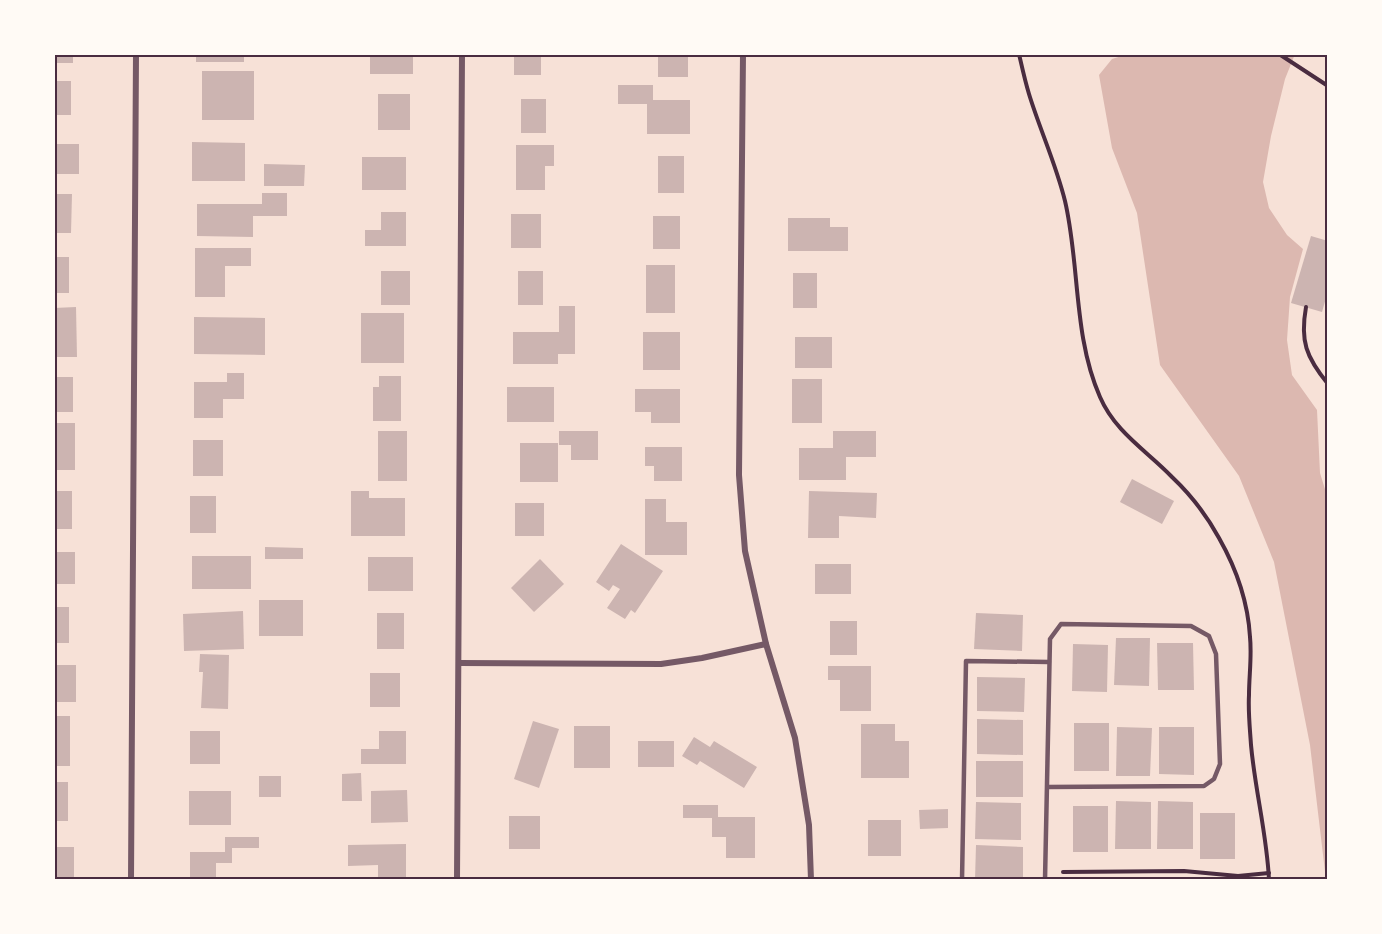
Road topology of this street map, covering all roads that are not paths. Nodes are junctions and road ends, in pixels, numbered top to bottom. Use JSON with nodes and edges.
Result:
{"nodes":[{"id":1,"x":136,"y":54,"type":"edge"},
{"id":2,"x":462,"y":54,"type":"edge"},
{"id":3,"x":743,"y":54,"type":"edge"},
{"id":4,"x":766,"y":644,"type":"junction"},
{"id":5,"x":1049,"y":662,"type":"junction"},
{"id":6,"x":459,"y":663,"type":"junction"},
{"id":7,"x":1047,"y":788,"type":"junction"},
{"id":8,"x":131,"y":880,"type":"edge"},
{"id":9,"x":458,"y":880,"type":"edge"},
{"id":10,"x":811,"y":880,"type":"edge"},
{"id":11,"x":962,"y":880,"type":"edge"},
{"id":12,"x":1045,"y":880,"type":"edge"}],
"edges":[{"from":1,"to":8,"type":"street"},
{"from":2,"to":6,"type":"street"},
{"from":3,"to":4,"type":"street"},
{"from":4,"to":6,"type":"street"},
{"from":4,"to":10,"type":"street"},
{"from":5,"to":7,"type":"lane"},
{"from":5,"to":7,"type":"lane"},
{"from":5,"to":11,"type":"lane"},
{"from":6,"to":9,"type":"street"},
{"from":7,"to":12,"type":"lane"}]}
